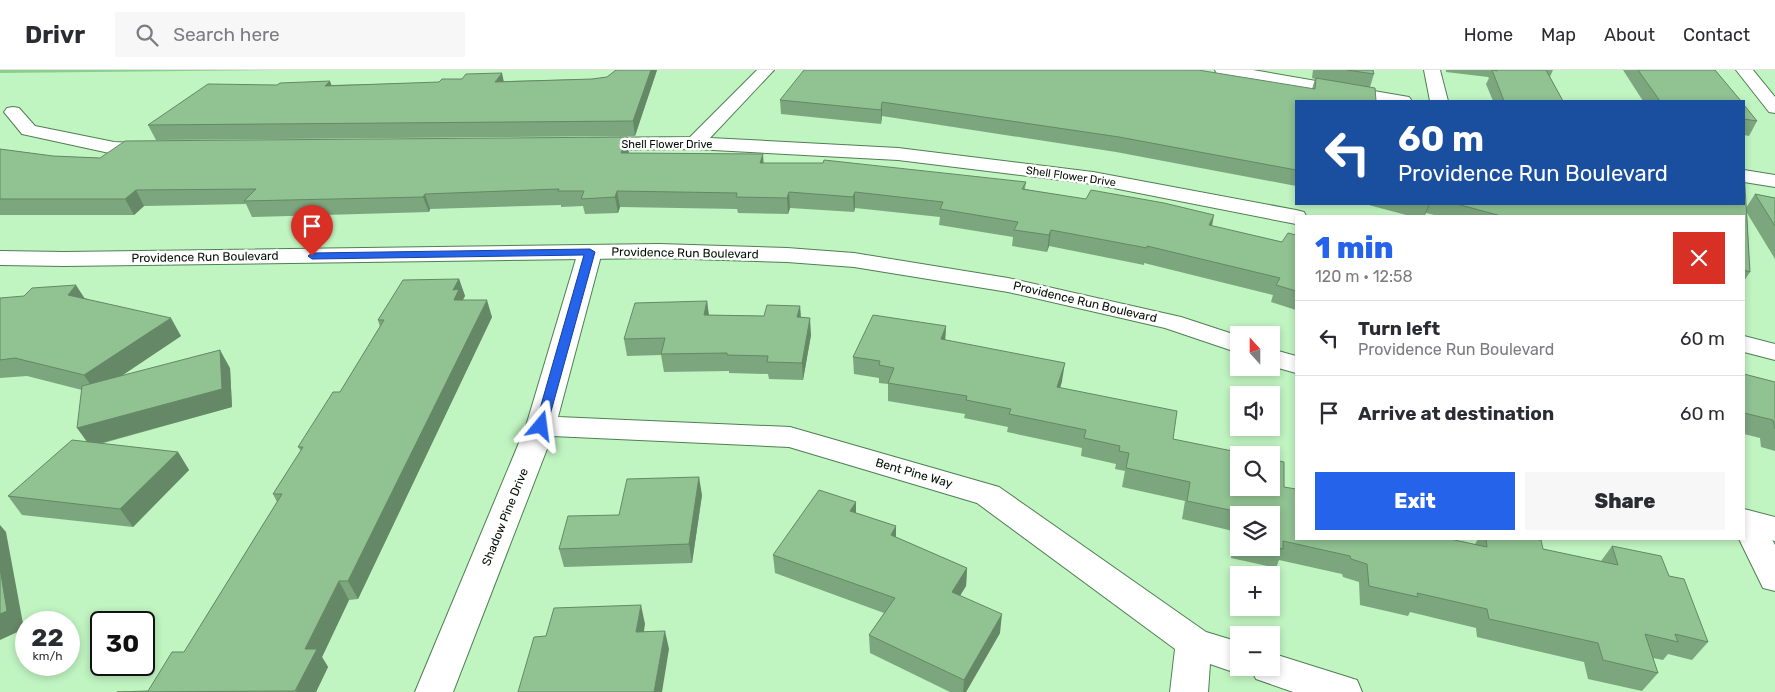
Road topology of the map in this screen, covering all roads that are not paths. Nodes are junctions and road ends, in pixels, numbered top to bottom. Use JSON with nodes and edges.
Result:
{"nodes":[{"id":1,"x":766,"y":70,"type":"edge"},
{"id":2,"x":1223,"y":70,"type":"edge"},
{"id":3,"x":1432,"y":70,"type":"edge"},
{"id":4,"x":1744,"y":70,"type":"edge"},
{"id":5,"x":1397,"y":100,"type":"edge"},
{"id":6,"x":1439,"y":100,"type":"edge"},
{"id":7,"x":1775,"y":108,"type":"edge"},
{"id":8,"x":13,"y":112,"type":"dead end"},
{"id":9,"x":696,"y":143,"type":"junction"},
{"id":10,"x":577,"y":144,"type":"edge"},
{"id":11,"x":173,"y":148,"type":"edge"},
{"id":12,"x":1745,"y":176,"type":"edge"},
{"id":13,"x":1775,"y":181,"type":"edge"},
{"id":14,"x":1295,"y":217,"type":"edge"},
{"id":15,"x":590,"y":252,"type":"junction"},
{"id":16,"x":0,"y":258,"type":"edge"},
{"id":17,"x":1230,"y":342,"type":"edge"},
{"id":18,"x":1745,"y":344,"type":"edge"},
{"id":19,"x":1775,"y":352,"type":"edge"},
{"id":20,"x":1280,"y":360,"type":"edge"},
{"id":21,"x":1295,"y":365,"type":"edge"},
{"id":22,"x":541,"y":426,"type":"junction"},
{"id":23,"x":1755,"y":524,"type":"edge"},
{"id":24,"x":1775,"y":578,"type":"edge"},
{"id":25,"x":1194,"y":643,"type":"junction"},
{"id":26,"x":1230,"y":655,"type":"edge"},
{"id":27,"x":1280,"y":672,"type":"edge"},
{"id":28,"x":434,"y":692,"type":"edge"},
{"id":29,"x":1189,"y":692,"type":"edge"},
{"id":30,"x":1343,"y":692,"type":"edge"}],
"edges":[{"from":1,"to":9,"type":"street"},
{"from":2,"to":5,"type":"street"},
{"from":3,"to":6,"type":"street"},
{"from":4,"to":7,"type":"street"},
{"from":8,"to":11,"type":"street"},
{"from":9,"to":10,"type":"street","name":"Shell Flower Drive"},
{"from":9,"to":14,"type":"street","name":"Shell Flower Drive"},
{"from":12,"to":13,"type":"street"},
{"from":15,"to":16,"type":"street","name":"Providence Run Boulevard"},
{"from":15,"to":17,"type":"street","name":"Providence Run Boulevard"},
{"from":15,"to":22,"type":"street","name":"Shadow Pine Drive"},
{"from":18,"to":19,"type":"street"},
{"from":20,"to":21,"type":"street"},
{"from":22,"to":25,"type":"street","name":"Bent Pine Way"},
{"from":22,"to":28,"type":"street","name":"Shadow Pine Drive"},
{"from":23,"to":24,"type":"street"},
{"from":25,"to":26,"type":"street","name":"Bent Pine Way"},
{"from":25,"to":29,"type":"street"},
{"from":27,"to":30,"type":"street"}]}
